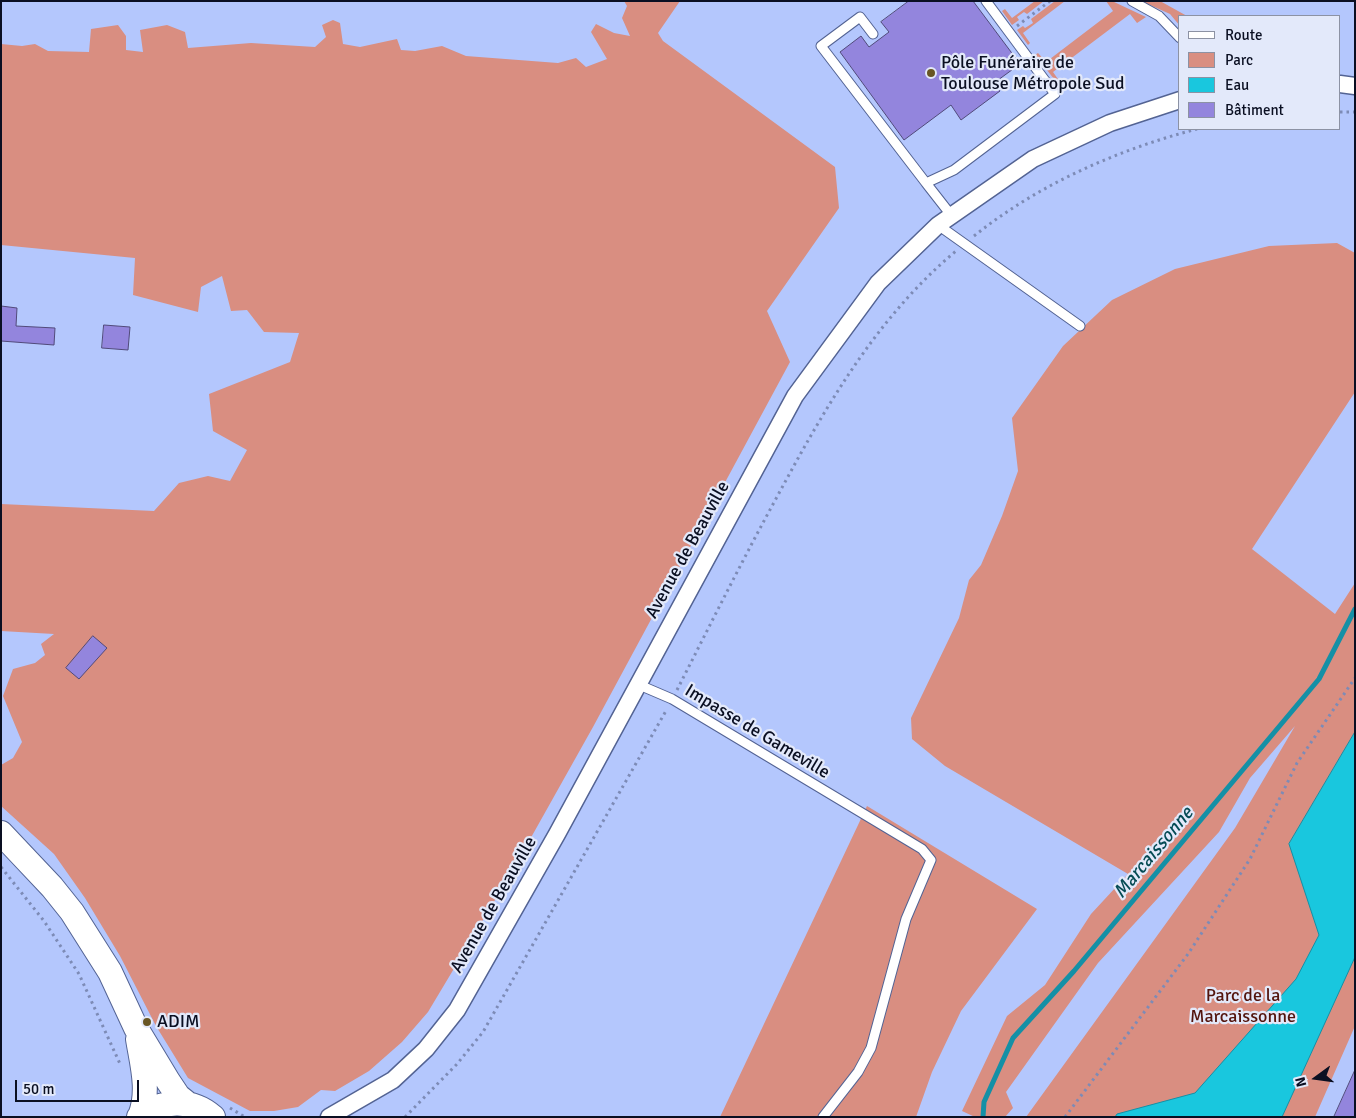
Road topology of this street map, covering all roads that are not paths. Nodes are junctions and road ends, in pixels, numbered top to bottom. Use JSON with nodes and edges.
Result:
{"nodes":[{"id":1,"x":986,"y":1,"type":"edge"},
{"id":2,"x":1132,"y":1,"type":"edge"},
{"id":3,"x":873,"y":34,"type":"dead end"},
{"id":4,"x":1178,"y":36,"type":"edge"},
{"id":5,"x":1341,"y":84,"type":"edge"},
{"id":6,"x":1355,"y":86,"type":"edge"},
{"id":7,"x":1178,"y":101,"type":"edge"},
{"id":8,"x":926,"y":183,"type":"junction"},
{"id":9,"x":945,"y":220,"type":"junction"},
{"id":10,"x":1080,"y":326,"type":"dead end"},
{"id":11,"x":637,"y":684,"type":"junction"},
{"id":12,"x":1,"y":832,"type":"edge"},
{"id":13,"x":136,"y":1028,"type":"junction"},
{"id":14,"x":188,"y":1104,"type":"junction"},
{"id":15,"x":140,"y":1116,"type":"edge"},
{"id":16,"x":212,"y":1117,"type":"edge"},
{"id":17,"x":329,"y":1117,"type":"edge"},
{"id":18,"x":823,"y":1117,"type":"edge"}],
"edges":[{"from":1,"to":8,"type":"lane"},
{"from":2,"to":4,"type":"lane"},
{"from":3,"to":8,"type":"lane"},
{"from":5,"to":6,"type":"street"},
{"from":7,"to":9,"type":"street","name":"Avenue de Beauville"},
{"from":8,"to":9,"type":"lane"},
{"from":9,"to":10,"type":"lane"},
{"from":9,"to":11,"type":"street","name":"Avenue de Beauville"},
{"from":11,"to":17,"type":"street","name":"Avenue de Beauville"},
{"from":11,"to":18,"type":"lane","name":"Impasse de Gameville"},
{"from":12,"to":13,"type":"main road"},
{"from":13,"to":14,"type":"main road"},
{"from":13,"to":15,"type":"main road"},
{"from":14,"to":15,"type":"main road"},
{"from":14,"to":16,"type":"main road"}]}
